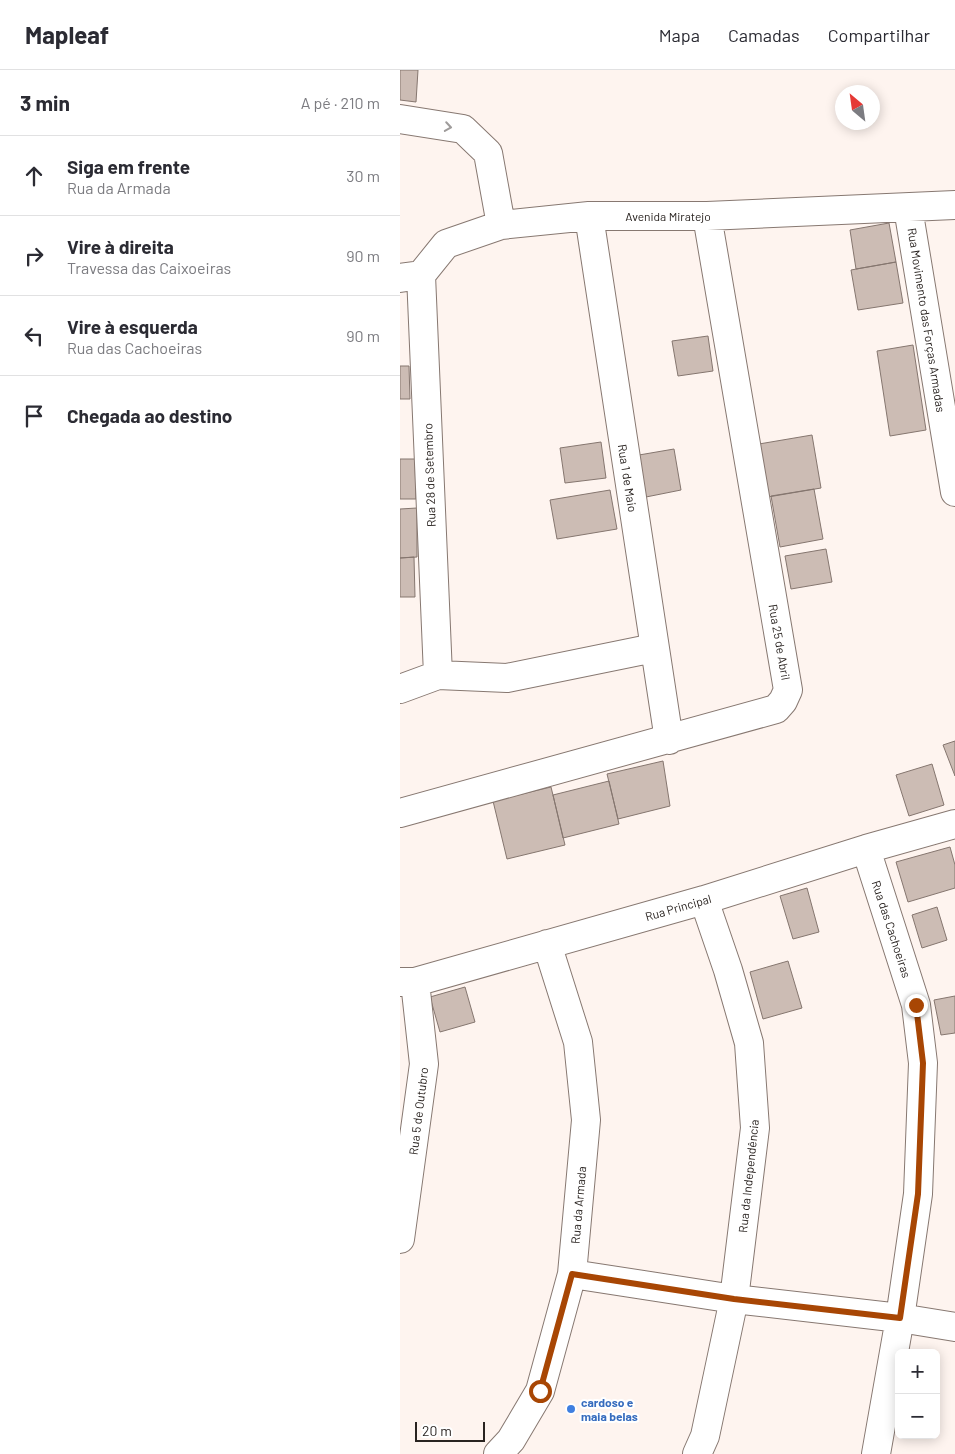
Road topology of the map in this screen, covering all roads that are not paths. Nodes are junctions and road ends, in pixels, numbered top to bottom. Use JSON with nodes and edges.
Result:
{"nodes":[{"id":1,"x":400,"y":119,"type":"edge"},
{"id":2,"x":955,"y":205,"type":"edge"},
{"id":3,"x":908,"y":208,"type":"junction"},
{"id":4,"x":589,"y":216,"type":"junction"},
{"id":5,"x":707,"y":216,"type":"junction"},
{"id":6,"x":501,"y":225,"type":"junction"},
{"id":7,"x":410,"y":277,"type":"edge"},
{"id":8,"x":955,"y":492,"type":"edge"},
{"id":9,"x":654,"y":648,"type":"junction"},
{"id":10,"x":438,"y":676,"type":"junction"},
{"id":11,"x":400,"y":690,"type":"edge"},
{"id":12,"x":669,"y":740,"type":"junction"},
{"id":13,"x":400,"y":813,"type":"edge"},
{"id":14,"x":955,"y":824,"type":"edge"},
{"id":15,"x":866,"y":849,"type":"junction"},
{"id":16,"x":704,"y":900,"type":"junction"},
{"id":17,"x":547,"y":944,"type":"junction"},
{"id":18,"x":408,"y":982,"type":"edge"},
{"id":19,"x":400,"y":1239,"type":"edge"},
{"id":20,"x":572,"y":1274,"type":"junction"},
{"id":21,"x":734,"y":1299,"type":"junction"},
{"id":22,"x":900,"y":1318,"type":"junction"},
{"id":23,"x":955,"y":1327,"type":"edge"},
{"id":24,"x":498,"y":1454,"type":"edge"},
{"id":25,"x":697,"y":1454,"type":"edge"},
{"id":26,"x":876,"y":1454,"type":"edge"}],
"edges":[{"from":1,"to":6,"type":"street","one_way":true},
{"from":2,"to":3,"type":"street","name":"Avenida Miratejo"},
{"from":3,"to":5,"type":"street","name":"Avenida Miratejo"},
{"from":3,"to":8,"type":"street","name":"Rua Movimento das Forças Armadas"},
{"from":4,"to":5,"type":"street","name":"Avenida Miratejo"},
{"from":4,"to":6,"type":"street","name":"Avenida Miratejo"},
{"from":4,"to":9,"type":"street","name":"Rua 1 de Maio"},
{"from":5,"to":12,"type":"street","name":"Rua 25 de Abril"},
{"from":6,"to":7,"type":"street","name":"Avenida Miratejo"},
{"from":7,"to":10,"type":"street","name":"Rua 28 de Setembro"},
{"from":9,"to":10,"type":"street"},
{"from":9,"to":12,"type":"street","name":"Rua 1 de Maio"},
{"from":10,"to":11,"type":"street"},
{"from":12,"to":13,"type":"street","name":"Rua 25 de Abril"},
{"from":14,"to":15,"type":"street","name":"Rua Principal"},
{"from":15,"to":16,"type":"street","name":"Rua Principal"},
{"from":15,"to":22,"type":"street","name":"Rua das Cachoeiras"},
{"from":16,"to":17,"type":"street","name":"Rua Principal"},
{"from":16,"to":21,"type":"street","name":"Rua da Independência"},
{"from":17,"to":18,"type":"street","name":"Rua Principal"},
{"from":17,"to":20,"type":"street","name":"Rua da Armada"},
{"from":18,"to":19,"type":"street","name":"Rua 5 de Outubro"},
{"from":20,"to":21,"type":"street"},
{"from":20,"to":24,"type":"street","name":"Rua da Armada"},
{"from":21,"to":22,"type":"street"},
{"from":21,"to":25,"type":"street","name":"Rua da Independência"},
{"from":22,"to":23,"type":"street"},
{"from":22,"to":26,"type":"street","name":"Rua das Cachoeiras"}]}
